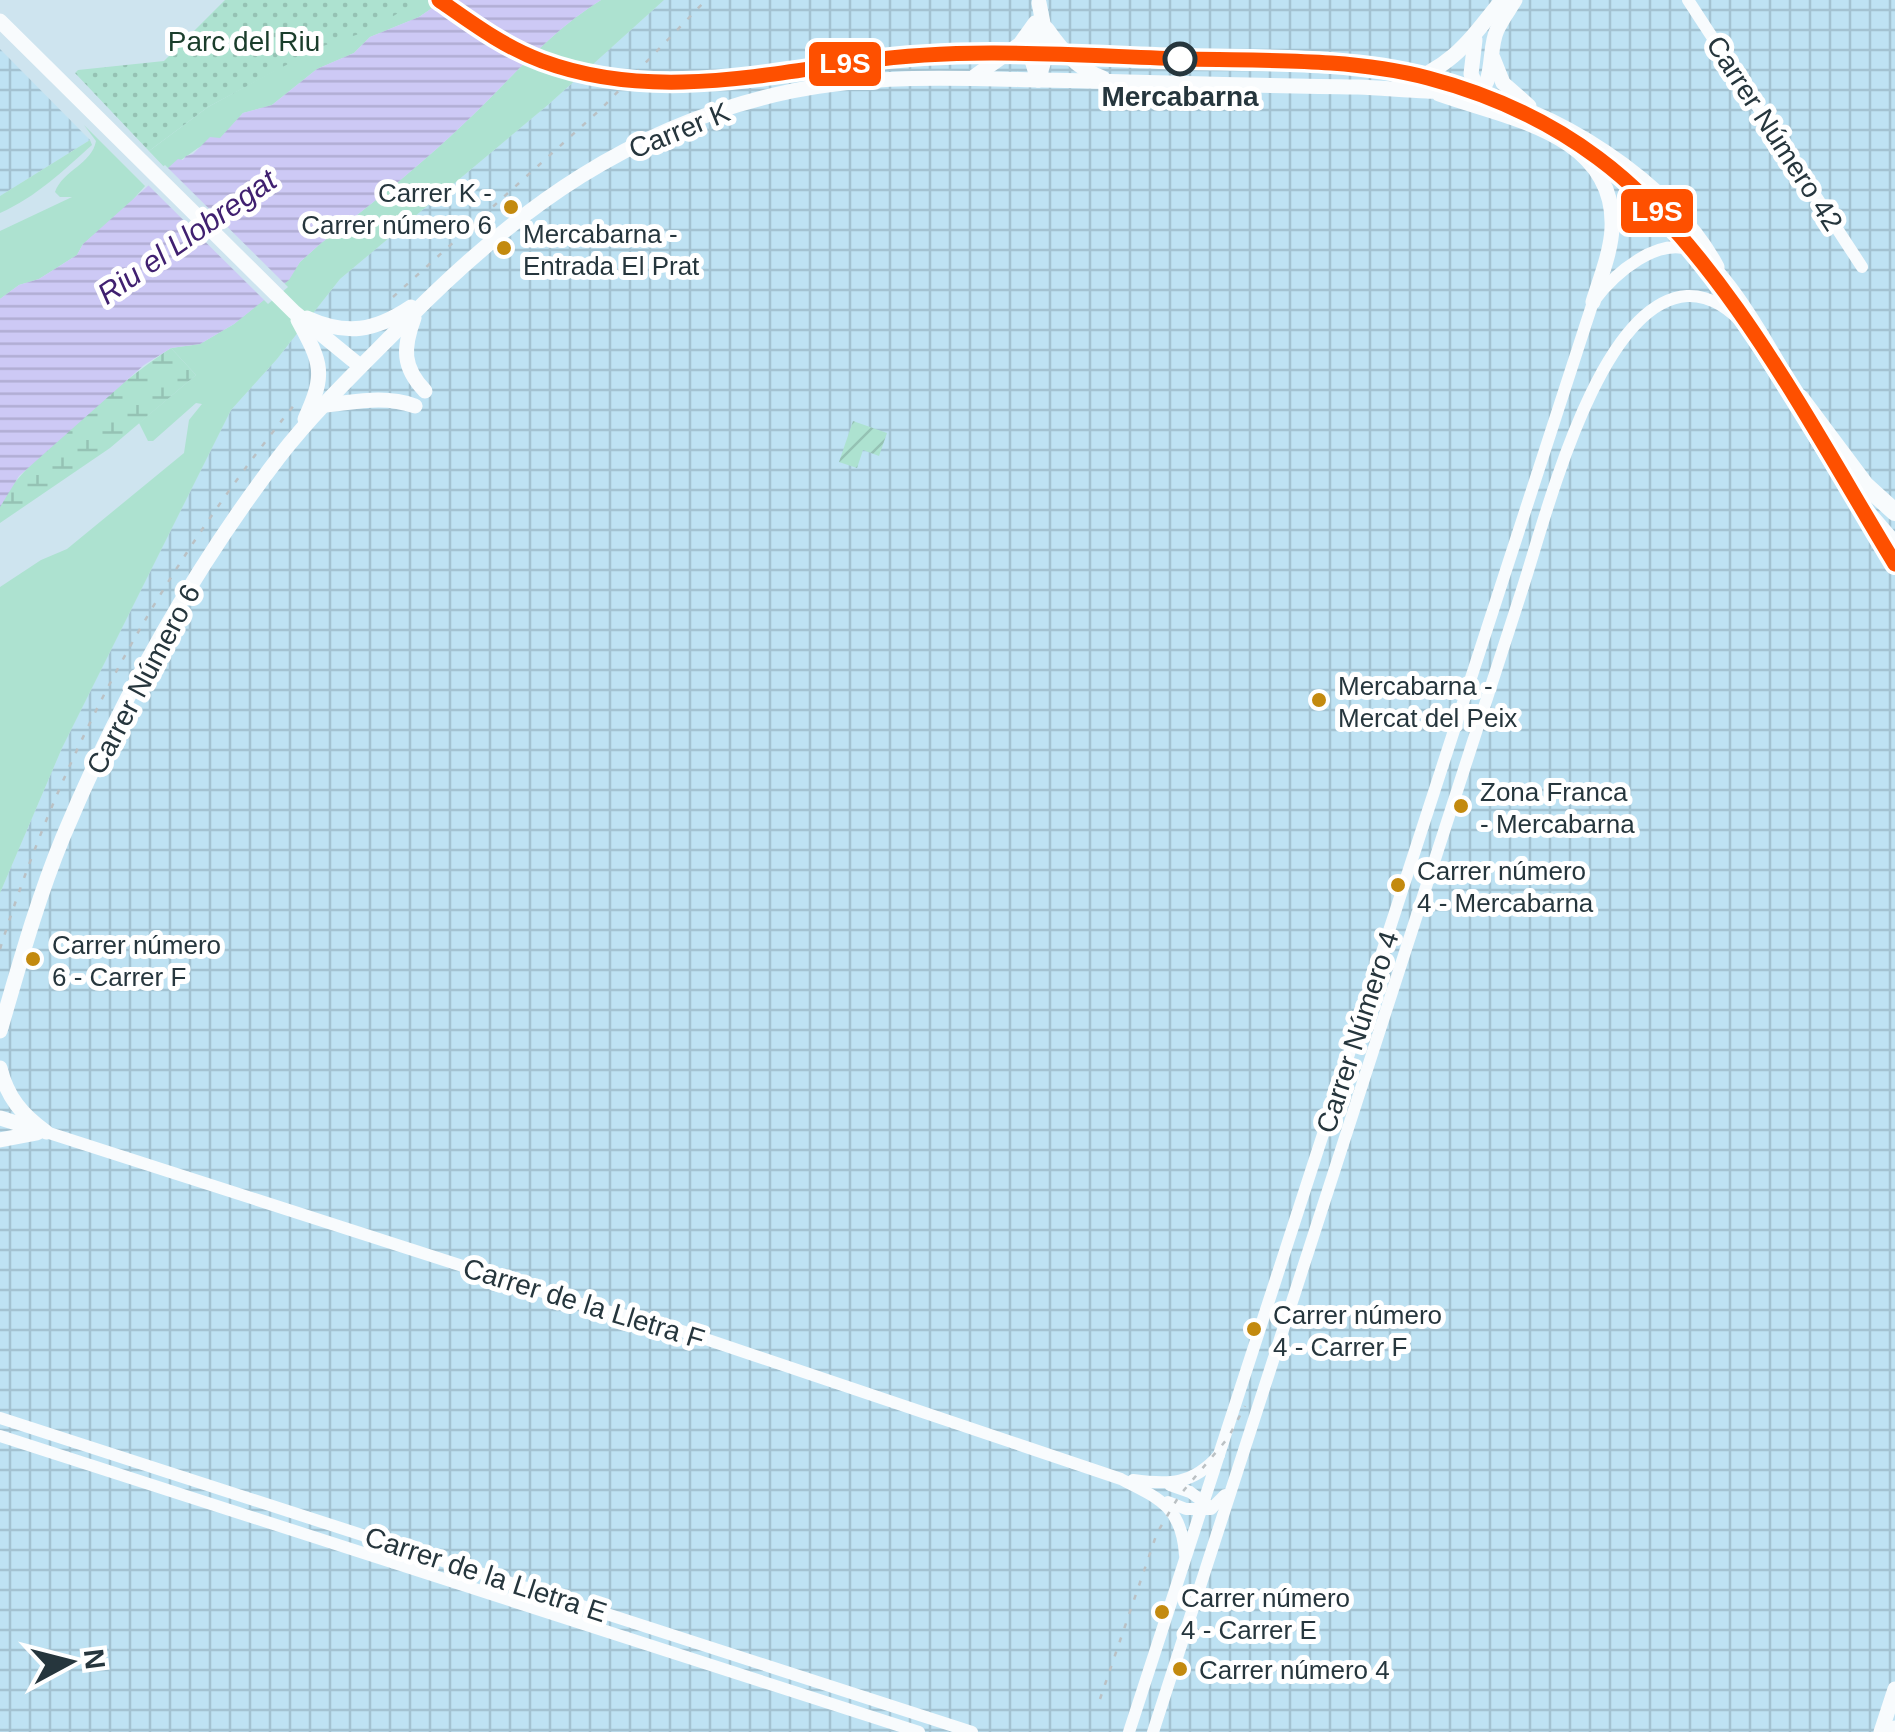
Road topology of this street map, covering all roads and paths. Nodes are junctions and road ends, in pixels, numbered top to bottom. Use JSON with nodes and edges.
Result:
{"nodes":[{"id":1,"x":1688,"y":0,"type":"edge"},
{"id":2,"x":1039,"y":2,"type":"edge"},
{"id":3,"x":1507,"y":2,"type":"edge"},
{"id":4,"x":0,"y":21,"type":"edge"},
{"id":5,"x":1041,"y":26,"type":"junction"},
{"id":6,"x":1476,"y":36,"type":"junction"},
{"id":7,"x":1492,"y":47,"type":"junction"},
{"id":8,"x":974,"y":77,"type":"junction"},
{"id":9,"x":1038,"y":80,"type":"junction"},
{"id":10,"x":1112,"y":81,"type":"junction"},
{"id":11,"x":1394,"y":88,"type":"junction"},
{"id":12,"x":1432,"y":92,"type":"junction"},
{"id":13,"x":1478,"y":95,"type":"junction"},
{"id":14,"x":1452,"y":99,"type":"junction"},
{"id":15,"x":1493,"y":109,"type":"junction"},
{"id":16,"x":1544,"y":119,"type":"junction"},
{"id":17,"x":1717,"y":267,"type":"junction"},
{"id":18,"x":1862,"y":267,"type":"dead end"},
{"id":19,"x":431,"y":294,"type":"junction"},
{"id":20,"x":1593,"y":302,"type":"junction"},
{"id":21,"x":416,"y":310,"type":"junction"},
{"id":22,"x":294,"y":312,"type":"junction"},
{"id":23,"x":360,"y":366,"type":"junction"},
{"id":24,"x":425,"y":391,"type":"dead end"},
{"id":25,"x":1800,"y":398,"type":"junction"},
{"id":26,"x":324,"y":406,"type":"junction"},
{"id":27,"x":415,"y":406,"type":"dead end"},
{"id":28,"x":298,"y":434,"type":"junction"},
{"id":29,"x":1895,"y":512,"type":"edge"},
{"id":30,"x":1895,"y":541,"type":"edge"},
{"id":31,"x":1895,"y":550,"type":"edge"},
{"id":32,"x":0,"y":1031,"type":"edge"},
{"id":33,"x":0,"y":1068,"type":"edge"},
{"id":34,"x":0,"y":1118,"type":"edge"},
{"id":35,"x":46,"y":1132,"type":"junction"},
{"id":36,"x":0,"y":1140,"type":"edge"},
{"id":37,"x":0,"y":1418,"type":"edge"},
{"id":38,"x":0,"y":1436,"type":"edge"},
{"id":39,"x":1221,"y":1452,"type":"junction"},
{"id":40,"x":1121,"y":1478,"type":"junction"},
{"id":41,"x":1234,"y":1483,"type":"junction"},
{"id":42,"x":1166,"y":1484,"type":"junction"},
{"id":43,"x":1161,"y":1499,"type":"junction"},
{"id":44,"x":1206,"y":1507,"type":"junction"},
{"id":45,"x":1217,"y":1532,"type":"junction"},
{"id":46,"x":1185,"y":1563,"type":"junction"},
{"id":47,"x":1895,"y":1689,"type":"edge"},
{"id":48,"x":919,"y":1732,"type":"edge"},
{"id":49,"x":972,"y":1732,"type":"edge"},
{"id":50,"x":1129,"y":1732,"type":"edge"},
{"id":51,"x":1153,"y":1732,"type":"edge"},
{"id":52,"x":1881,"y":1732,"type":"edge"}],
"edges":[{"from":1,"to":18,"type":"street","name":"Carrer Número 42"},
{"from":2,"to":5,"type":"main road"},
{"from":3,"to":6,"type":"main road"},
{"from":3,"to":7,"type":"main road"},
{"from":4,"to":22,"type":"main road"},
{"from":5,"to":8,"type":"main road"},
{"from":5,"to":9,"type":"main road"},
{"from":5,"to":10,"type":"main road"},
{"from":6,"to":11,"type":"main road"},
{"from":6,"to":13,"type":"main road"},
{"from":7,"to":13,"type":"main road"},
{"from":7,"to":16,"type":"main road"},
{"from":8,"to":9,"type":"main road","name":"Carrer K"},
{"from":8,"to":19,"type":"main road","name":"Carrer K"},
{"from":9,"to":10,"type":"main road","name":"Carrer K"},
{"from":10,"to":11,"type":"main road","name":"Carrer K"},
{"from":11,"to":12,"type":"main road","name":"Carrer K"},
{"from":12,"to":13,"type":"main road","name":"Carrer K"},
{"from":12,"to":14,"type":"main road","name":"Carrer K"},
{"from":13,"to":14,"type":"main road"},
{"from":13,"to":15,"type":"main road"},
{"from":13,"to":16,"type":"main road","name":"Carrer K"},
{"from":14,"to":15,"type":"main road","name":"Carrer K"},
{"from":15,"to":20,"type":"main road","name":"Carrer K"},
{"from":16,"to":17,"type":"main road","name":"Carrer K"},
{"from":17,"to":20,"type":"street","name":"Carrer Número 4"},
{"from":17,"to":25,"type":"street"},
{"from":19,"to":21,"type":"main road","name":"Carrer K"},
{"from":19,"to":22,"type":"main road"},
{"from":20,"to":39,"type":"street","name":"Carrer Número 4"},
{"from":21,"to":23,"type":"main road","name":"Carrer K"},
{"from":21,"to":24,"type":"main road"},
{"from":22,"to":23,"type":"main road"},
{"from":22,"to":28,"type":"main road"},
{"from":23,"to":26,"type":"main road","name":"Carrer Número 6"},
{"from":25,"to":29,"type":"highway"},
{"from":25,"to":30,"type":"street"},
{"from":26,"to":27,"type":"main road"},
{"from":26,"to":28,"type":"main road","name":"Carrer Número 6"},
{"from":28,"to":32,"type":"main road","name":"Carrer Número 6"},
{"from":31,"to":41,"type":"street","name":"Carrer Número 4"},
{"from":33,"to":35,"type":"main road"},
{"from":34,"to":35,"type":"main road"},
{"from":35,"to":36,"type":"main road"},
{"from":35,"to":40,"type":"street","name":"Carrer de la Lletra F"},
{"from":37,"to":49,"type":"street","name":"Carrer de la Lletra E"},
{"from":38,"to":48,"type":"street","name":"Carrer de la Lletra E"},
{"from":39,"to":42,"type":"street"},
{"from":39,"to":44,"type":"street","name":"Carrer Número 4"},
{"from":40,"to":42,"type":"street"},
{"from":40,"to":43,"type":"street"},
{"from":41,"to":44,"type":"street"},
{"from":41,"to":45,"type":"street","name":"Carrer Número 4"},
{"from":42,"to":44,"type":"street"},
{"from":43,"to":44,"type":"street"},
{"from":43,"to":46,"type":"street"},
{"from":44,"to":45,"type":"street"},
{"from":44,"to":46,"type":"street","name":"Carrer Número 4"},
{"from":45,"to":51,"type":"street","name":"Carrer Número 4"},
{"from":46,"to":50,"type":"street","name":"Carrer Número 4"},
{"from":47,"to":52,"type":"main road"}]}
